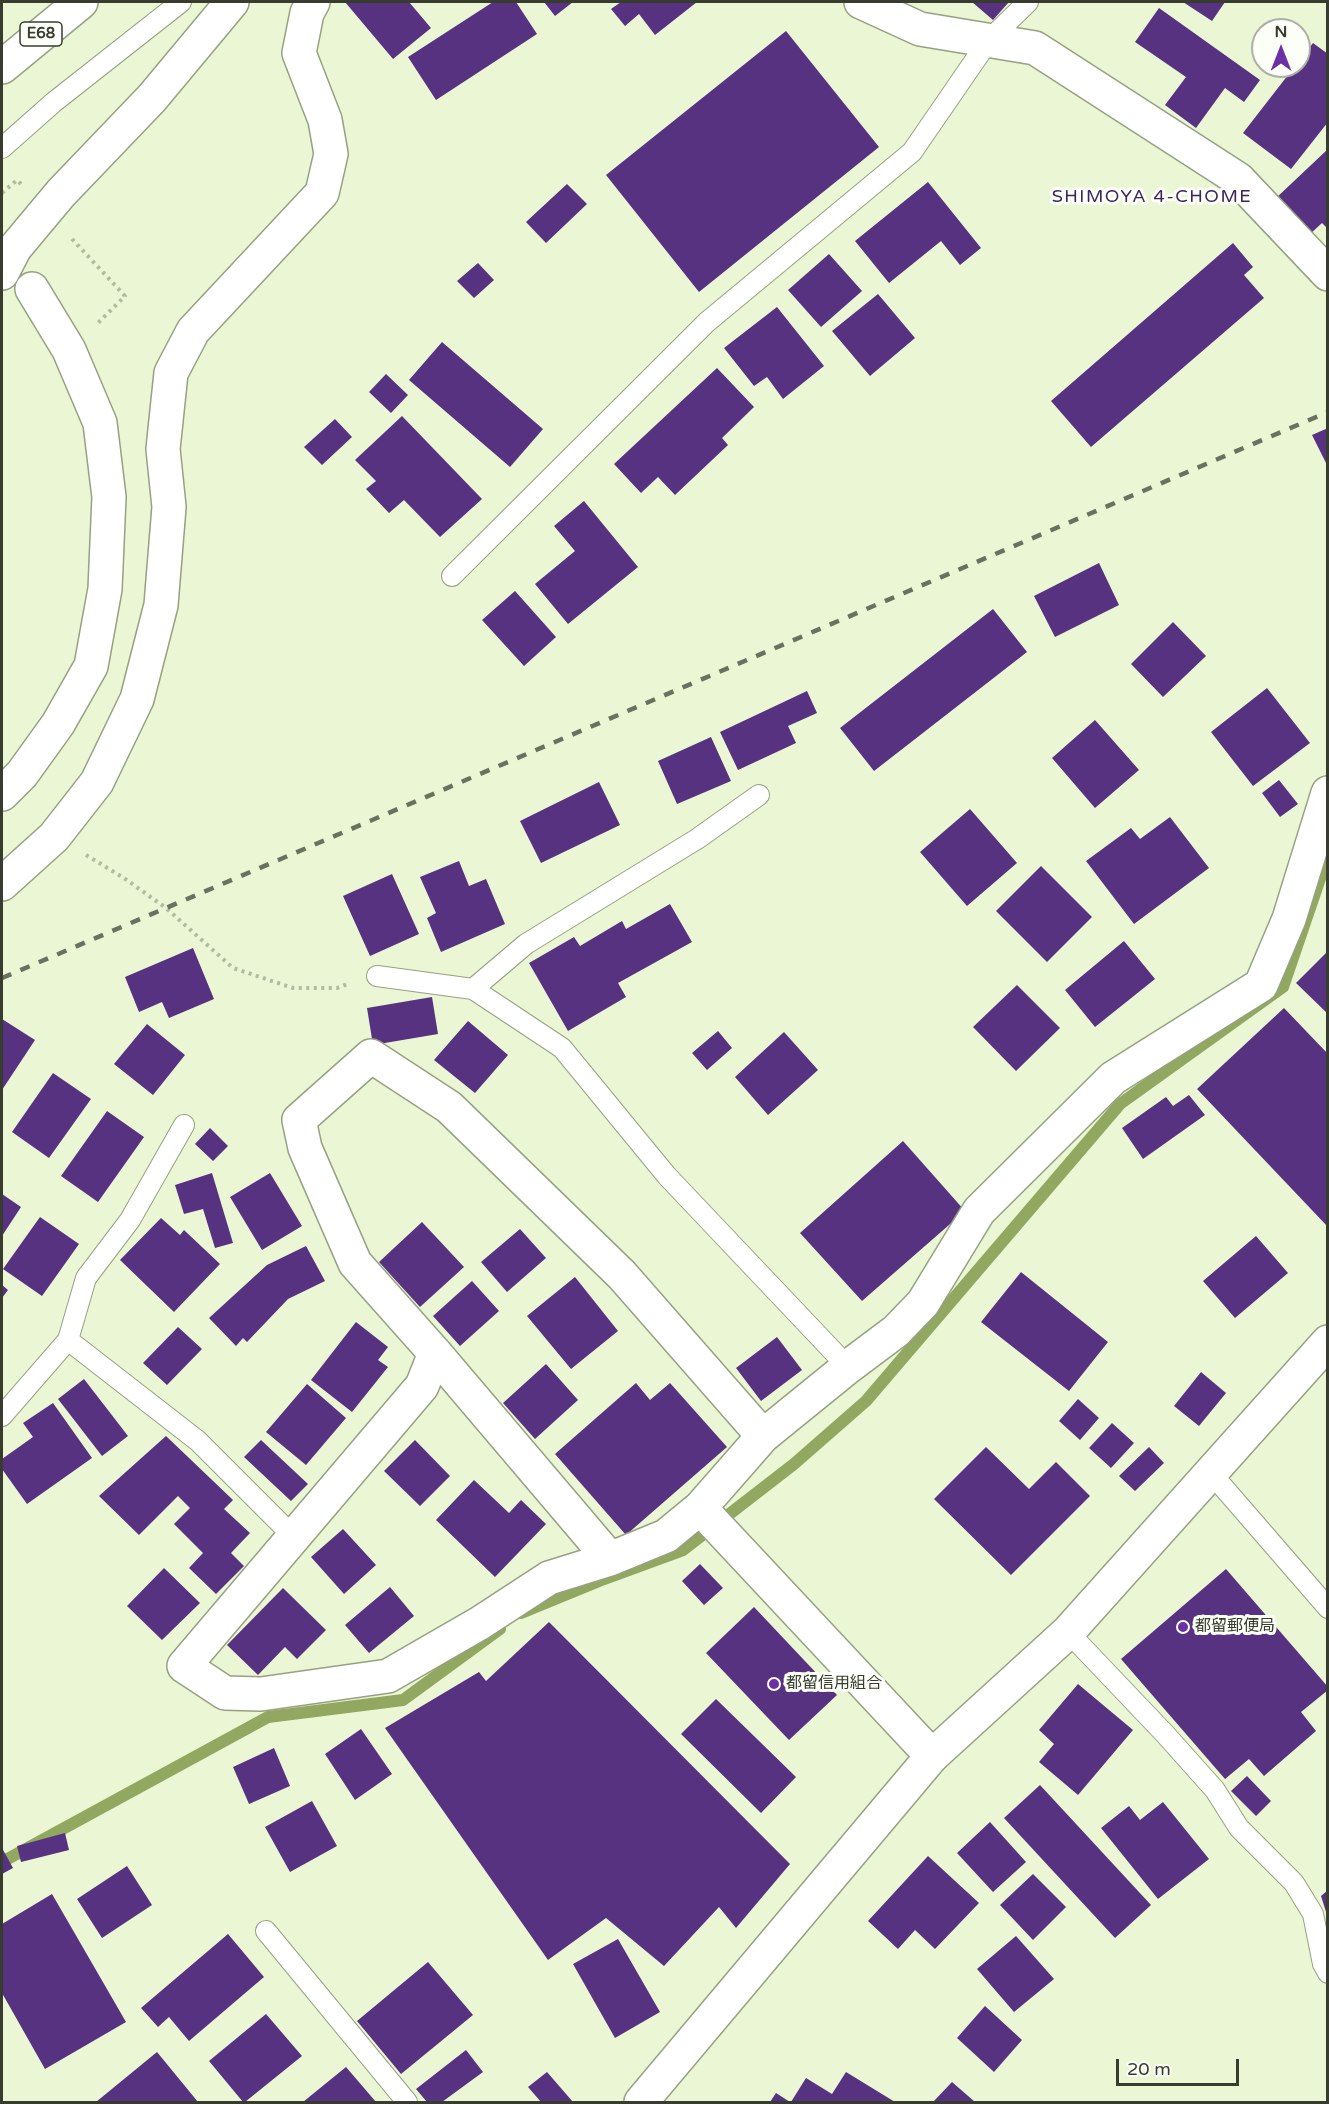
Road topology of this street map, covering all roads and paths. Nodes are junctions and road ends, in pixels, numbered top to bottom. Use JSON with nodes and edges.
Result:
{"nodes":[{"id":1,"x":81,"y":2,"type":"edge"},
{"id":2,"x":181,"y":2,"type":"edge"},
{"id":3,"x":232,"y":2,"type":"edge"},
{"id":4,"x":313,"y":2,"type":"edge"},
{"id":5,"x":861,"y":2,"type":"edge"},
{"id":6,"x":1028,"y":2,"type":"edge"},
{"id":7,"x":989,"y":40,"type":"junction"},
{"id":8,"x":2,"y":67,"type":"edge"},
{"id":9,"x":2,"y":148,"type":"edge"},
{"id":10,"x":17,"y":180,"type":"dead end"},
{"id":11,"x":2,"y":194,"type":"edge"},
{"id":12,"x":69,"y":237,"type":"dead end"},
{"id":13,"x":2,"y":273,"type":"edge"},
{"id":14,"x":1328,"y":274,"type":"edge"},
{"id":15,"x":32,"y":290,"type":"dead end"},
{"id":16,"x":125,"y":296,"type":"dead end"},
{"id":17,"x":452,"y":576,"type":"dead end"},
{"id":18,"x":2,"y":794,"type":"edge"},
{"id":19,"x":1328,"y":794,"type":"edge"},
{"id":20,"x":759,"y":795,"type":"dead end"},
{"id":21,"x":54,"y":837,"type":"junction"},
{"id":22,"x":2,"y":884,"type":"edge"},
{"id":23,"x":377,"y":976,"type":"joint"},
{"id":24,"x":473,"y":989,"type":"junction"},
{"id":25,"x":184,"y":1125,"type":"dead end"},
{"id":26,"x":68,"y":1340,"type":"junction"},
{"id":27,"x":1328,"y":1342,"type":"edge"},
{"id":28,"x":435,"y":1353,"type":"junction"},
{"id":29,"x":848,"y":1367,"type":"junction"},
{"id":30,"x":2,"y":1416,"type":"edge"},
{"id":31,"x":763,"y":1436,"type":"junction"},
{"id":32,"x":1211,"y":1473,"type":"junction"},
{"id":33,"x":700,"y":1508,"type":"junction"},
{"id":34,"x":294,"y":1537,"type":"junction"},
{"id":35,"x":609,"y":1559,"type":"junction"},
{"id":36,"x":1328,"y":1608,"type":"edge"},
{"id":37,"x":1068,"y":1632,"type":"junction"},
{"id":38,"x":932,"y":1756,"type":"junction"},
{"id":39,"x":266,"y":1931,"type":"dead end"},
{"id":40,"x":1328,"y":1973,"type":"edge"},
{"id":41,"x":648,"y":2100,"type":"edge"},
{"id":42,"x":407,"y":2103,"type":"edge"}],
"edges":[{"from":1,"to":8,"type":"main road","number":"E68"},
{"from":2,"to":9,"type":"lane"},
{"from":3,"to":13,"type":"main road"},
{"from":4,"to":21,"type":"main road"},
{"from":5,"to":7,"type":"main road"},
{"from":6,"to":7,"type":"lane"},
{"from":7,"to":14,"type":"main road"},
{"from":7,"to":17,"type":"lane"},
{"from":10,"to":11,"type":"path"},
{"from":12,"to":16,"type":"path"},
{"from":15,"to":18,"type":"main road"},
{"from":19,"to":29,"type":"main road"},
{"from":20,"to":24,"type":"lane"},
{"from":21,"to":22,"type":"main road"},
{"from":21,"to":23,"type":"path"},
{"from":23,"to":24,"type":"lane"},
{"from":24,"to":29,"type":"lane"},
{"from":25,"to":26,"type":"lane"},
{"from":26,"to":30,"type":"lane"},
{"from":26,"to":34,"type":"lane"},
{"from":27,"to":32,"type":"main road"},
{"from":28,"to":31,"type":"main road"},
{"from":28,"to":34,"type":"main road"},
{"from":28,"to":35,"type":"main road"},
{"from":29,"to":31,"type":"main road"},
{"from":31,"to":33,"type":"main road"},
{"from":32,"to":36,"type":"lane"},
{"from":32,"to":37,"type":"main road"},
{"from":33,"to":35,"type":"main road"},
{"from":33,"to":38,"type":"main road"},
{"from":34,"to":35,"type":"main road"},
{"from":37,"to":38,"type":"main road"},
{"from":37,"to":40,"type":"lane"},
{"from":38,"to":41,"type":"main road"},
{"from":39,"to":42,"type":"lane"}]}
